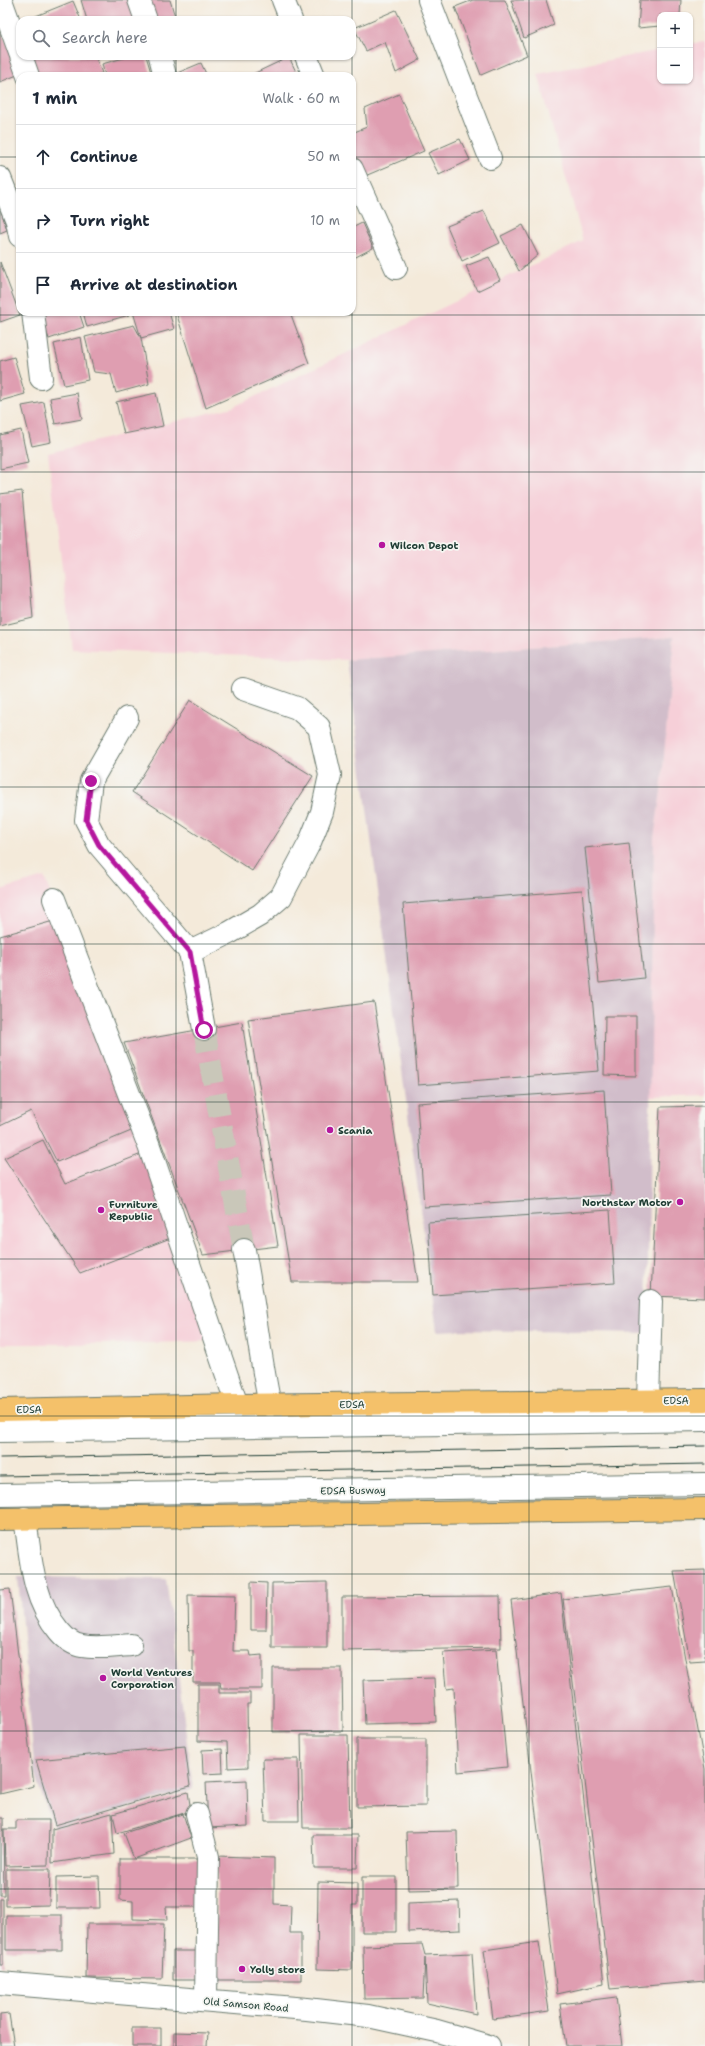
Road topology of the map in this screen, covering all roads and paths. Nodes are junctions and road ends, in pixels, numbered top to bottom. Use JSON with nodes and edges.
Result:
{"nodes":[{"id":1,"x":1,"y":0,"type":"edge"},
{"id":2,"x":139,"y":0,"type":"edge"},
{"id":3,"x":284,"y":0,"type":"edge"},
{"id":4,"x":429,"y":0,"type":"edge"},
{"id":5,"x":145,"y":16,"type":"edge"},
{"id":6,"x":290,"y":16,"type":"edge"},
{"id":7,"x":16,"y":42,"type":"edge"},
{"id":8,"x":22,"y":60,"type":"edge"},
{"id":9,"x":161,"y":60,"type":"edge"},
{"id":10,"x":308,"y":60,"type":"edge"},
{"id":11,"x":27,"y":72,"type":"edge"},
{"id":12,"x":164,"y":72,"type":"edge"},
{"id":13,"x":312,"y":72,"type":"edge"},
{"id":14,"x":490,"y":158,"type":"dead end"},
{"id":15,"x":0,"y":178,"type":"edge"},
{"id":16,"x":356,"y":178,"type":"edge"},
{"id":17,"x":16,"y":218,"type":"edge"},
{"id":18,"x":396,"y":268,"type":"dead end"},
{"id":19,"x":33,"y":316,"type":"edge"},
{"id":20,"x":40,"y":378,"type":"dead end"},
{"id":21,"x":243,"y":689,"type":"dead end"},
{"id":22,"x":127,"y":718,"type":"dead end"},
{"id":23,"x":54,"y":899,"type":"dead end"},
{"id":24,"x":190,"y":952,"type":"junction"},
{"id":25,"x":204,"y":1030,"type":"tunnel mouth"},
{"id":26,"x":244,"y":1250,"type":"tunnel mouth"},
{"id":27,"x":651,"y":1301,"type":"dead end"},
{"id":28,"x":705,"y":1400,"type":"edge"},
{"id":29,"x":648,"y":1401,"type":"junction"},
{"id":30,"x":237,"y":1405,"type":"junction"},
{"id":31,"x":270,"y":1405,"type":"junction"},
{"id":32,"x":0,"y":1410,"type":"edge"},
{"id":33,"x":705,"y":1420,"type":"edge"},
{"id":34,"x":0,"y":1431,"type":"edge"},
{"id":35,"x":705,"y":1484,"type":"edge"},
{"id":36,"x":0,"y":1495,"type":"edge"},
{"id":37,"x":705,"y":1509,"type":"edge"},
{"id":38,"x":25,"y":1518,"type":"junction"},
{"id":39,"x":0,"y":1519,"type":"edge"},
{"id":40,"x":131,"y":1645,"type":"dead end"},
{"id":41,"x":197,"y":1814,"type":"dead end"},
{"id":42,"x":0,"y":1983,"type":"edge"},
{"id":43,"x":206,"y":2000,"type":"junction"},
{"id":44,"x":489,"y":2046,"type":"edge"}],
"edges":[{"from":1,"to":7,"type":"street"},
{"from":2,"to":5,"type":"street"},
{"from":3,"to":6,"type":"street"},
{"from":4,"to":14,"type":"street"},
{"from":8,"to":11,"type":"street"},
{"from":9,"to":12,"type":"street"},
{"from":10,"to":13,"type":"street"},
{"from":15,"to":17,"type":"street"},
{"from":16,"to":18,"type":"street"},
{"from":19,"to":20,"type":"street"},
{"from":21,"to":24,"type":"street"},
{"from":22,"to":24,"type":"street"},
{"from":23,"to":30,"type":"street"},
{"from":24,"to":25,"type":"street"},
{"from":26,"to":31,"type":"street"},
{"from":27,"to":29,"type":"street"},
{"from":28,"to":29,"type":"highway","name":"EDSA"},
{"from":29,"to":31,"type":"highway","name":"EDSA"},
{"from":30,"to":31,"type":"highway","name":"EDSA"},
{"from":30,"to":32,"type":"highway","name":"EDSA"},
{"from":33,"to":34,"type":"street"},
{"from":35,"to":36,"type":"street","name":"EDSA Busway"},
{"from":37,"to":38,"type":"highway"},
{"from":38,"to":39,"type":"highway"},
{"from":38,"to":40,"type":"street"},
{"from":41,"to":43,"type":"street"},
{"from":42,"to":43,"type":"street","name":"Old Samson Road"},
{"from":43,"to":44,"type":"street","name":"Old Samson Road"}]}
